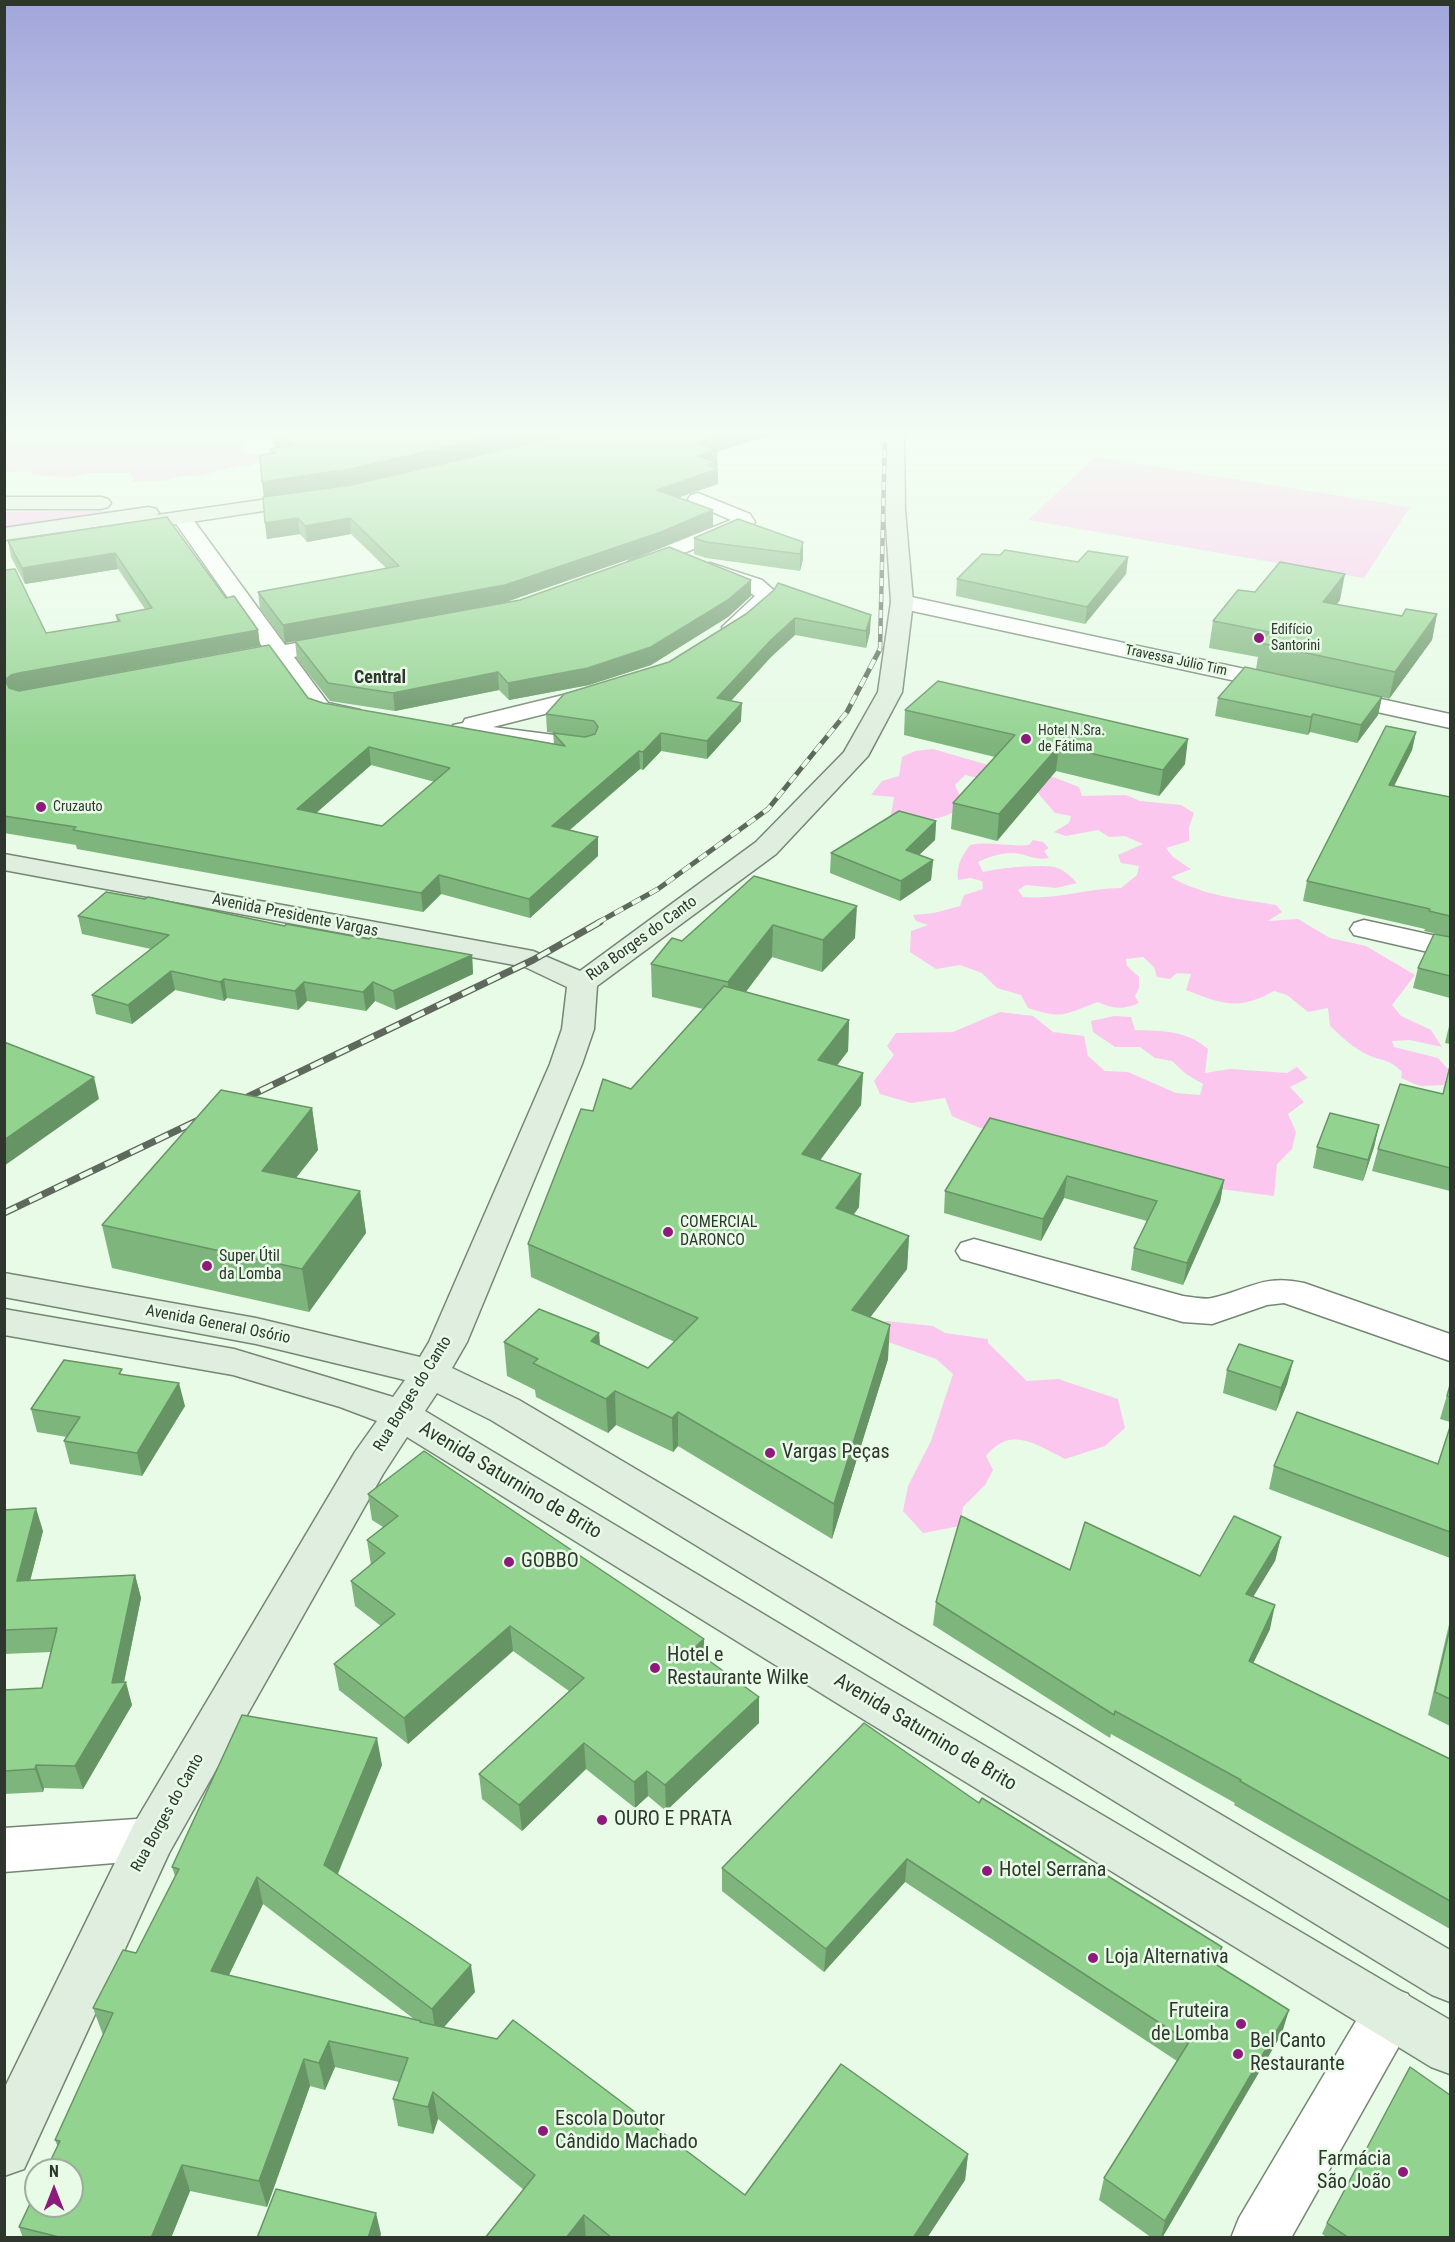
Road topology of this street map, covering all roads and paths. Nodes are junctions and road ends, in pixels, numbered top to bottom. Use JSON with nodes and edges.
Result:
{"nodes":[{"id":1,"x":36,"y":538,"type":"edge"},
{"id":2,"x":194,"y":538,"type":"edge"},
{"id":3,"x":708,"y":538,"type":"edge"},
{"id":4,"x":898,"y":538,"type":"edge"},
{"id":5,"x":4,"y":543,"type":"edge"},
{"id":6,"x":669,"y":554,"type":"junction"},
{"id":7,"x":613,"y":574,"type":"edge"},
{"id":8,"x":902,"y":602,"type":"junction"},
{"id":9,"x":718,"y":636,"type":"edge"},
{"id":10,"x":359,"y":638,"type":"edge"},
{"id":11,"x":277,"y":654,"type":"junction"},
{"id":12,"x":208,"y":666,"type":"edge"},
{"id":13,"x":616,"y":687,"type":"edge"},
{"id":14,"x":368,"y":717,"type":"edge"},
{"id":15,"x":1450,"y":721,"type":"edge"},
{"id":16,"x":585,"y":746,"type":"edge"},
{"id":17,"x":4,"y":862,"type":"edge"},
{"id":18,"x":1364,"y":929,"type":"dead end"},
{"id":19,"x":1450,"y":948,"type":"edge"},
{"id":20,"x":582,"y":983,"type":"junction"},
{"id":21,"x":974,"y":1251,"type":"dead end"},
{"id":22,"x":4,"y":1285,"type":"edge"},
{"id":23,"x":4,"y":1322,"type":"edge"},
{"id":24,"x":1450,"y":1348,"type":"edge"},
{"id":25,"x":430,"y":1373,"type":"junction"},
{"id":26,"x":402,"y":1415,"type":"junction"},
{"id":27,"x":151,"y":1839,"type":"junction"},
{"id":28,"x":4,"y":1850,"type":"edge"},
{"id":29,"x":1450,"y":1978,"type":"edge"},
{"id":30,"x":1390,"y":2012,"type":"junction"},
{"id":31,"x":1450,"y":2049,"type":"edge"},
{"id":32,"x":4,"y":2149,"type":"edge"},
{"id":33,"x":1259,"y":2238,"type":"edge"}],
"edges":[{"from":1,"to":5,"type":"main road"},
{"from":2,"to":11,"type":"street"},
{"from":3,"to":6,"type":"street"},
{"from":4,"to":8,"type":"main road","name":"Rua Borges do Canto"},
{"from":6,"to":7,"type":"street"},
{"from":6,"to":9,"type":"street"},
{"from":8,"to":15,"type":"street","name":"Travessa Júlio Tim"},
{"from":8,"to":20,"type":"main road","name":"Rua Borges do Canto"},
{"from":10,"to":11,"type":"street"},
{"from":11,"to":12,"type":"street"},
{"from":11,"to":14,"type":"street"},
{"from":13,"to":16,"type":"street"},
{"from":17,"to":20,"type":"main road","name":"Avenida Presidente Vargas"},
{"from":18,"to":19,"type":"street"},
{"from":20,"to":25,"type":"main road","name":"Rua Borges do Canto"},
{"from":21,"to":24,"type":"street"},
{"from":22,"to":25,"type":"main road","name":"Avenida General Osório"},
{"from":23,"to":26,"type":"main road","name":"Avenida General Osório"},
{"from":25,"to":26,"type":"main road","name":"Rua Borges do Canto"},
{"from":25,"to":29,"type":"main road"},
{"from":26,"to":27,"type":"main road","name":"Rua Borges do Canto"},
{"from":26,"to":30,"type":"main road","name":"Avenida Saturnino de Brito"},
{"from":27,"to":28,"type":"street"},
{"from":27,"to":32,"type":"main road","name":"Rua Borges do Canto"},
{"from":30,"to":31,"type":"main road","name":"Avenida Saturnino de Brito"},
{"from":30,"to":33,"type":"street"}]}
